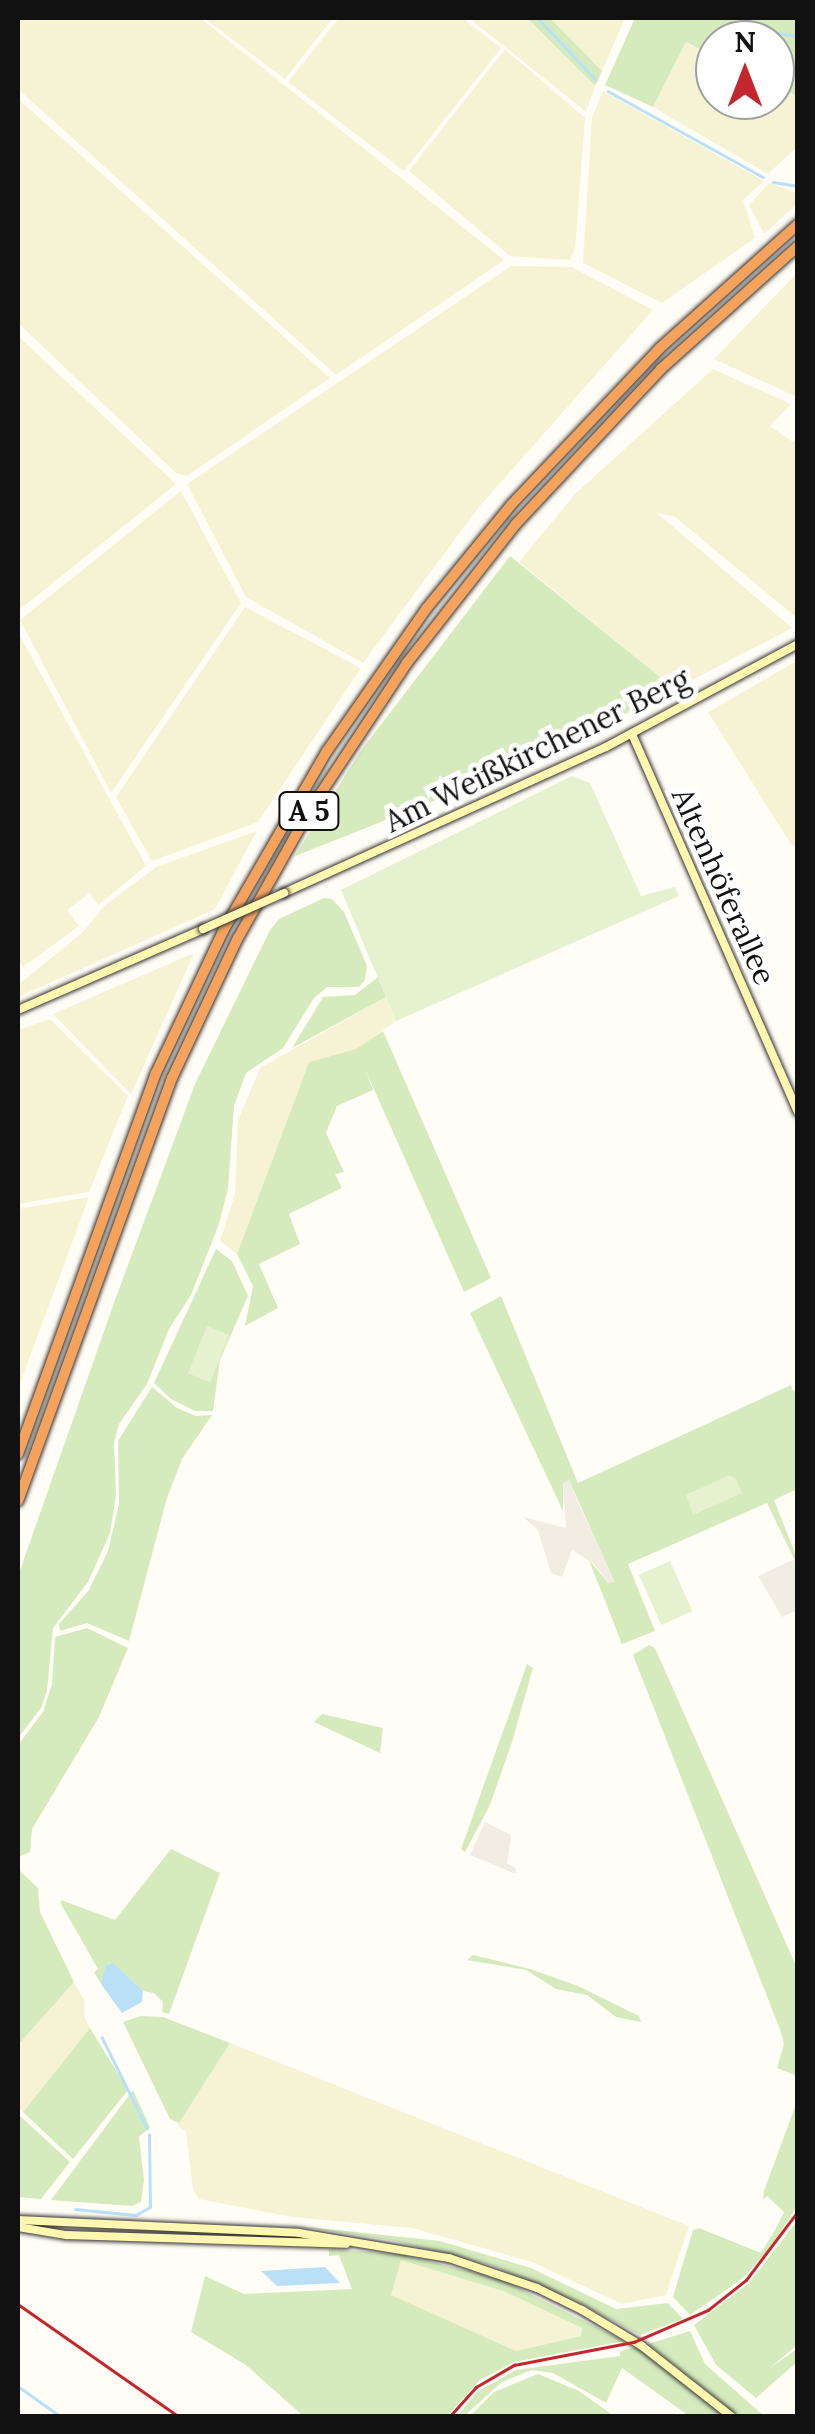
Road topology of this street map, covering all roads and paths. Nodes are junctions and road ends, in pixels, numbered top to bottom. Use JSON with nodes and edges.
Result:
{"nodes":[{"id":1,"x":798,"y":224,"type":"edge"},
{"id":2,"x":798,"y":246,"type":"edge"},
{"id":3,"x":798,"y":644,"type":"edge"},
{"id":4,"x":632,"y":734,"type":"junction"},
{"id":5,"x":18,"y":1010,"type":"edge"},
{"id":6,"x":798,"y":1112,"type":"edge"},
{"id":7,"x":18,"y":1454,"type":"edge"},
{"id":8,"x":18,"y":1501,"type":"edge"},
{"id":9,"x":18,"y":2223,"type":"edge"},
{"id":10,"x":731,"y":2416,"type":"edge"}],
"edges":[{"from":1,"to":7,"type":"highway","number":"A 5"},
{"from":2,"to":8,"type":"highway","number":"A 5"},
{"from":3,"to":4,"type":"main road","name":"Am Weißkirchener Berg"},
{"from":4,"to":5,"type":"main road","name":"Am Weißkirchener Berg","bridge":true},
{"from":4,"to":6,"type":"main road","name":"Altenhöferallee"},
{"from":9,"to":10,"type":"main road"}]}
